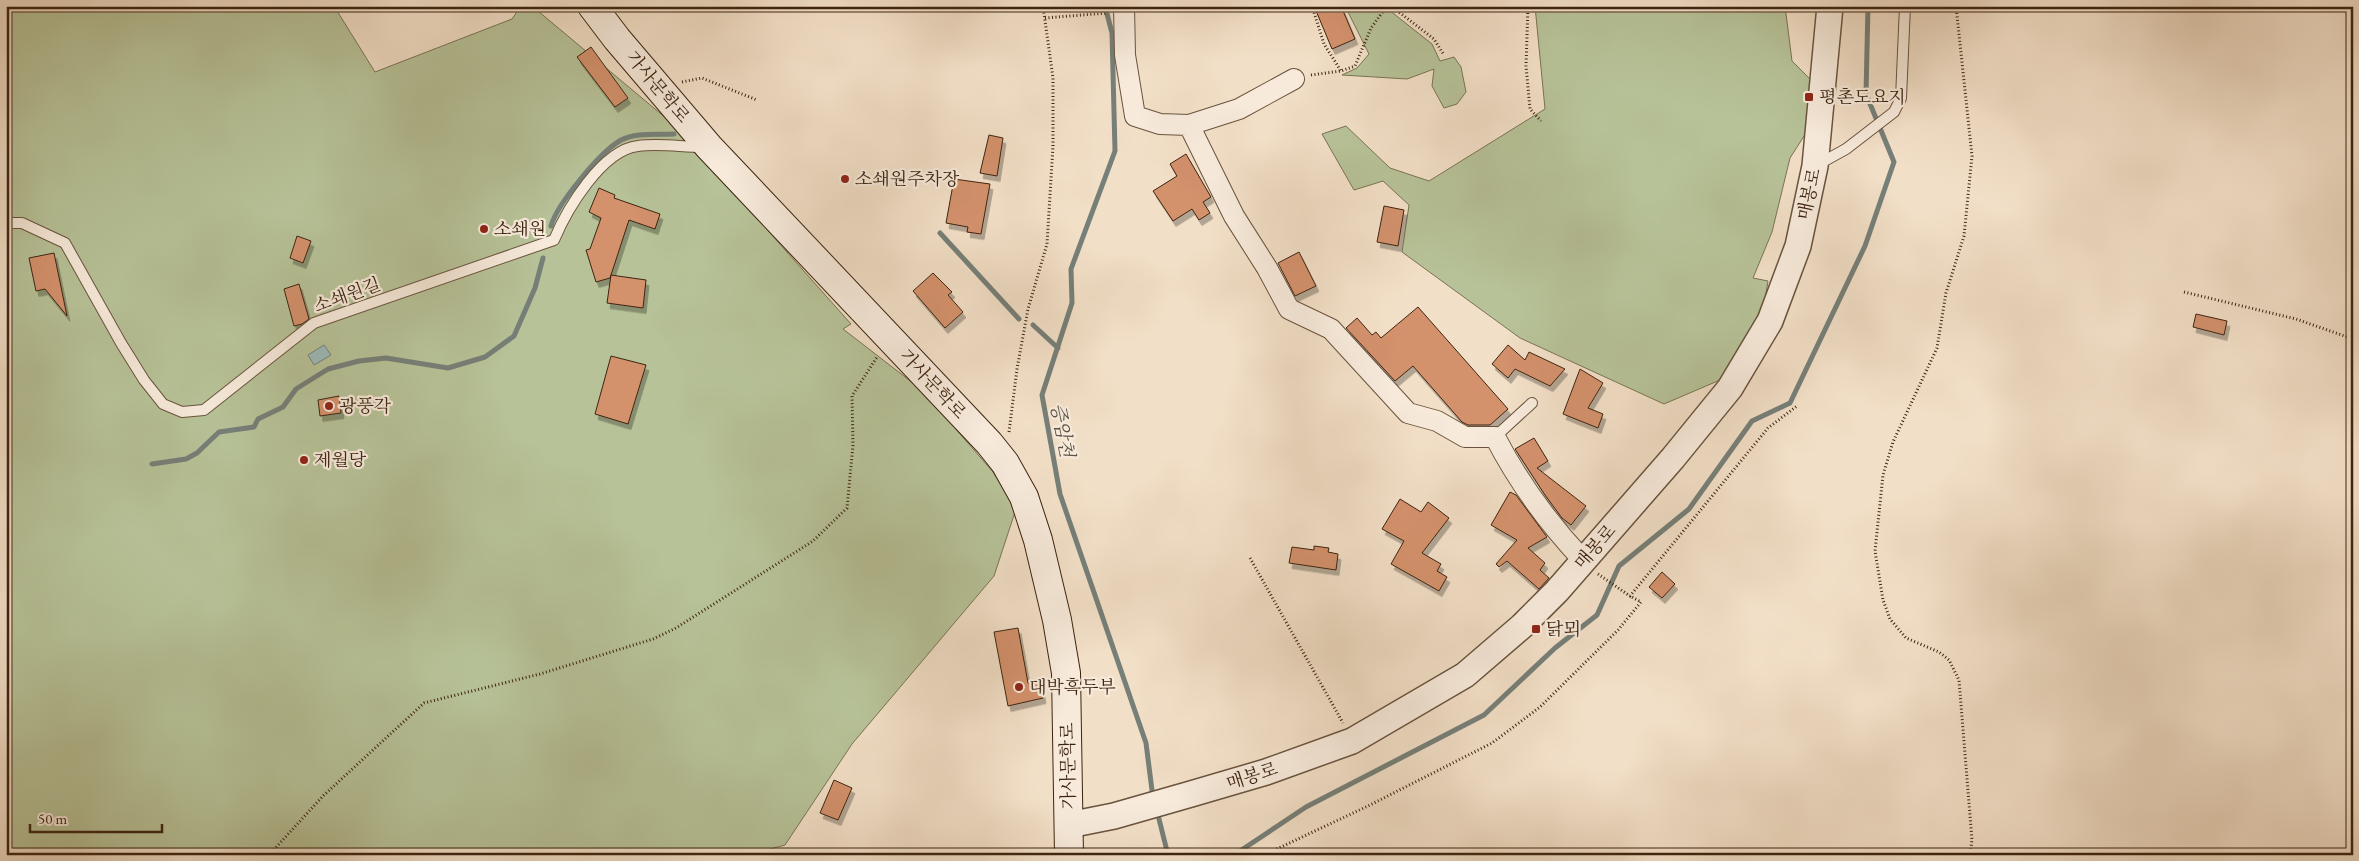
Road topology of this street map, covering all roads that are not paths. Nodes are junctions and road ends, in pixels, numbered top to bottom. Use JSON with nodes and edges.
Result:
{"nodes":[{"id":1,"x":592,"y":6,"type":"edge"},
{"id":2,"x":1830,"y":6,"type":"edge"},
{"id":3,"x":1905,"y":6,"type":"edge"},
{"id":4,"x":1120,"y":10,"type":"edge"},
{"id":5,"x":1294,"y":79,"type":"road end"},
{"id":6,"x":1189,"y":125,"type":"junction"},
{"id":7,"x":709,"y":147,"type":"junction"},
{"id":8,"x":1815,"y":166,"type":"junction"},
{"id":9,"x":6,"y":222,"type":"edge"},
{"id":10,"x":1532,"y":403,"type":"dead end"},
{"id":11,"x":1495,"y":437,"type":"junction"},
{"id":12,"x":1588,"y":565,"type":"junction"},
{"id":13,"x":1069,"y":825,"type":"junction"},
{"id":14,"x":1069,"y":855,"type":"edge"}],
"edges":[{"from":1,"to":7,"type":"main road","name":"가사문학로"},
{"from":2,"to":8,"type":"street","name":"매봉로"},
{"from":3,"to":8,"type":"lane"},
{"from":4,"to":6,"type":"street"},
{"from":5,"to":6,"type":"street"},
{"from":6,"to":11,"type":"street"},
{"from":7,"to":9,"type":"lane","name":"소쇄원길"},
{"from":7,"to":13,"type":"main road","name":"가사문학로"},
{"from":8,"to":12,"type":"street","name":"매봉로"},
{"from":10,"to":11,"type":"lane"},
{"from":11,"to":12,"type":"street"},
{"from":12,"to":13,"type":"street","name":"매봉로"},
{"from":13,"to":14,"type":"main road","name":"가사문학로"}]}
